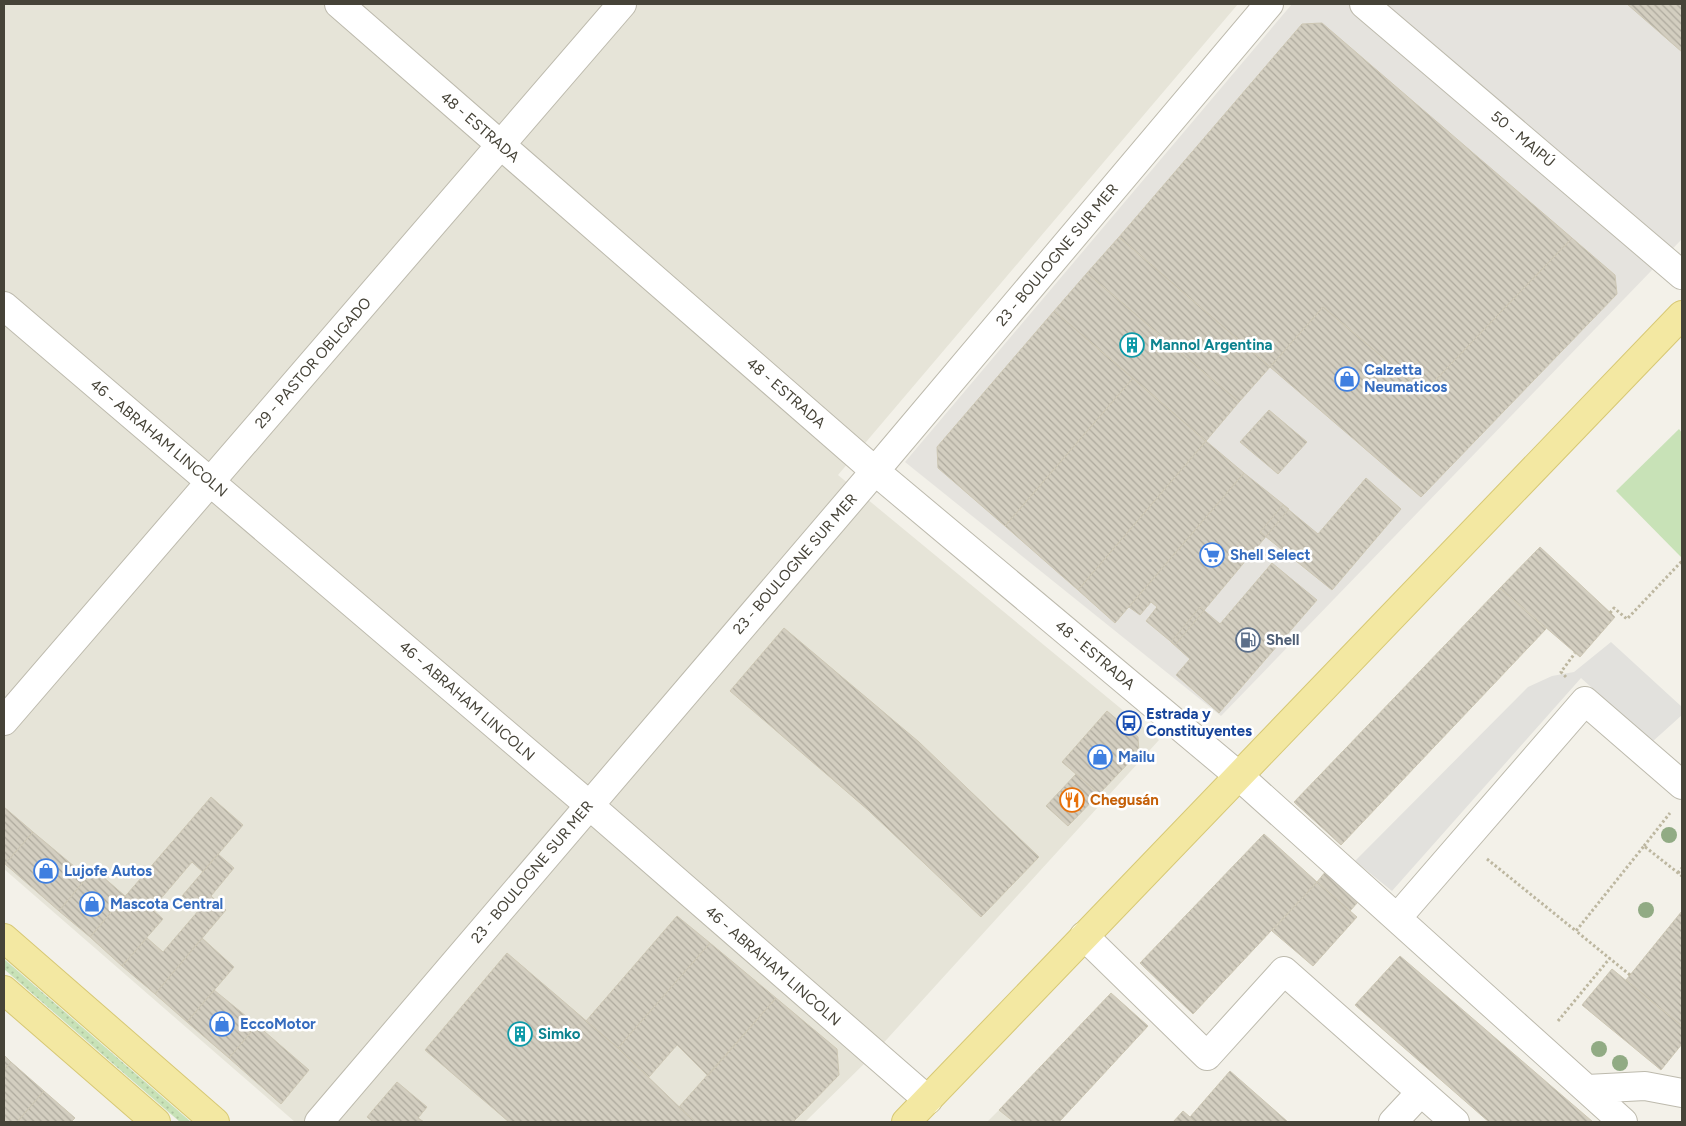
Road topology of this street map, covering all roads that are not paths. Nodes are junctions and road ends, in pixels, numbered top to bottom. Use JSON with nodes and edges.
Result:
{"nodes":[{"id":1,"x":339,"y":4,"type":"edge"},
{"id":2,"x":622,"y":4,"type":"edge"},
{"id":3,"x":1269,"y":4,"type":"edge"},
{"id":4,"x":1364,"y":4,"type":"edge"},
{"id":5,"x":501,"y":145,"type":"junction"},
{"id":6,"x":1682,"y":275,"type":"edge"},
{"id":7,"x":4,"y":306,"type":"edge"},
{"id":8,"x":1682,"y":315,"type":"edge"},
{"id":9,"x":875,"y":471,"type":"junction"},
{"id":10,"x":210,"y":482,"type":"junction"},
{"id":11,"x":4,"y":721,"type":"edge"},
{"id":12,"x":1238,"y":776,"type":"junction"},
{"id":13,"x":1682,"y":785,"type":"edge"},
{"id":14,"x":589,"y":805,"type":"junction"},
{"id":15,"x":1397,"y":918,"type":"junction"},
{"id":16,"x":1084,"y":936,"type":"junction"},
{"id":17,"x":4,"y":938,"type":"edge"},
{"id":18,"x":4,"y":990,"type":"edge"},
{"id":19,"x":1587,"y":1089,"type":"junction"},
{"id":20,"x":1421,"y":1092,"type":"junction"},
{"id":21,"x":1682,"y":1093,"type":"edge"},
{"id":22,"x":928,"y":1100,"type":"junction"},
{"id":23,"x":156,"y":1122,"type":"edge"},
{"id":24,"x":216,"y":1122,"type":"edge"},
{"id":25,"x":319,"y":1122,"type":"edge"},
{"id":26,"x":906,"y":1122,"type":"edge"},
{"id":27,"x":1393,"y":1122,"type":"edge"},
{"id":28,"x":1455,"y":1122,"type":"edge"},
{"id":29,"x":1624,"y":1122,"type":"edge"}],
"edges":[{"from":1,"to":5,"type":"street","name":"48 - ESTRADA"},
{"from":2,"to":5,"type":"street","name":"29 - PASTOR OBLIGADO"},
{"from":3,"to":9,"type":"street","name":"23 - BOULOGNE SUR MER"},
{"from":4,"to":6,"type":"street","name":"50 - MAIPÚ"},
{"from":5,"to":9,"type":"street","name":"48 - ESTRADA"},
{"from":5,"to":10,"type":"street","name":"29 - PASTOR OBLIGADO"},
{"from":7,"to":10,"type":"street","name":"46 - ABRAHAM LINCOLN"},
{"from":8,"to":12,"type":"main road"},
{"from":9,"to":12,"type":"street","name":"48 - ESTRADA"},
{"from":9,"to":14,"type":"street","name":"23 - BOULOGNE SUR MER"},
{"from":10,"to":11,"type":"street","name":"29 - PASTOR OBLIGADO"},
{"from":10,"to":14,"type":"street","name":"46 - ABRAHAM LINCOLN"},
{"from":12,"to":15,"type":"street","name":"48 - ESTRADA"},
{"from":12,"to":16,"type":"main road"},
{"from":13,"to":15,"type":"street"},
{"from":14,"to":22,"type":"street","name":"46 - ABRAHAM LINCOLN"},
{"from":14,"to":25,"type":"street","name":"23 - BOULOGNE SUR MER"},
{"from":15,"to":19,"type":"street","name":"48 - ESTRADA"},
{"from":16,"to":20,"type":"street"},
{"from":16,"to":22,"type":"main road"},
{"from":17,"to":24,"type":"main road"},
{"from":18,"to":23,"type":"main road"},
{"from":19,"to":21,"type":"street"},
{"from":19,"to":29,"type":"street","name":"48 - ESTRADA"},
{"from":20,"to":27,"type":"street"},
{"from":20,"to":28,"type":"street"},
{"from":22,"to":26,"type":"main road"}]}
